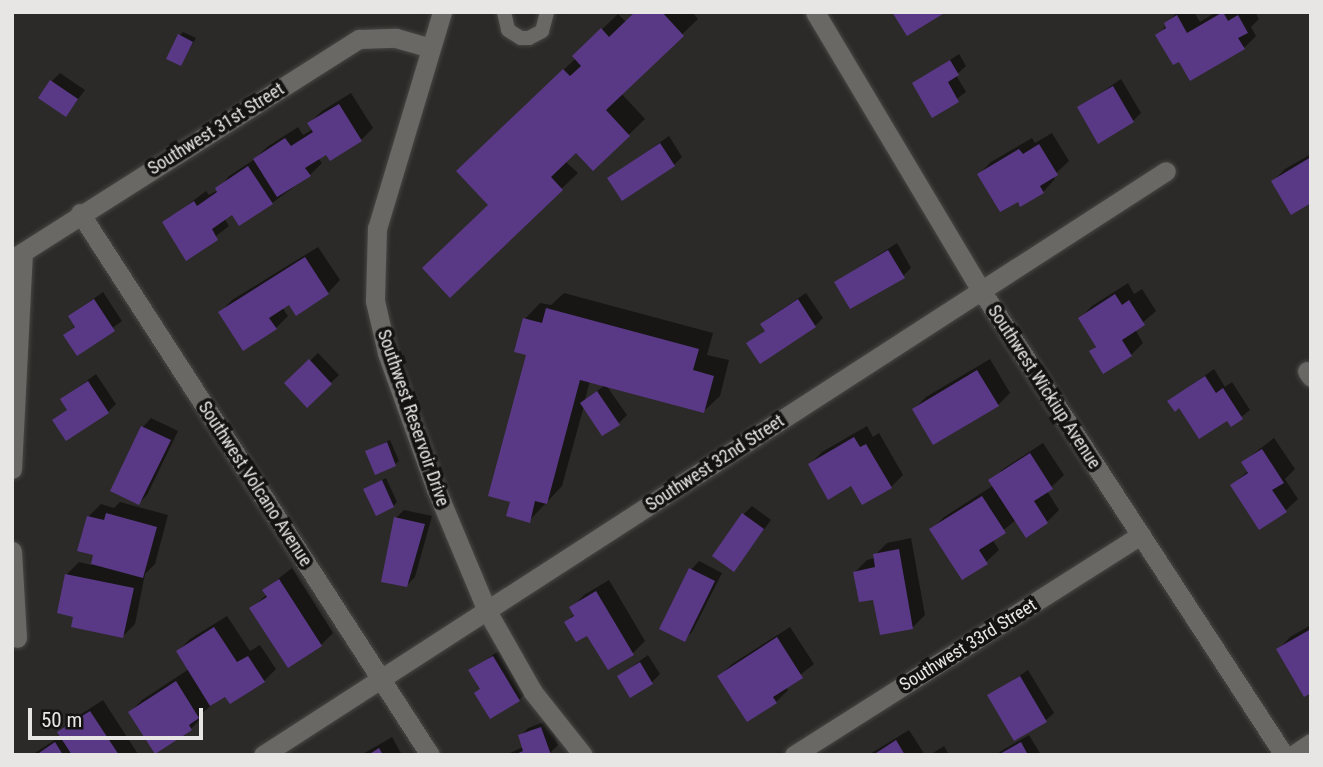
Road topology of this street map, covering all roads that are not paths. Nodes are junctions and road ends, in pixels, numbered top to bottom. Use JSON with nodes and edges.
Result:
{"nodes":[{"id":1,"x":442,"y":12,"type":"edge"},
{"id":2,"x":504,"y":12,"type":"edge"},
{"id":3,"x":547,"y":12,"type":"edge"},
{"id":4,"x":814,"y":12,"type":"edge"},
{"id":5,"x":431,"y":48,"type":"junction"},
{"id":6,"x":1166,"y":171,"type":"dead end"},
{"id":7,"x":80,"y":214,"type":"junction"},
{"id":8,"x":18,"y":255,"type":"edge"},
{"id":9,"x":981,"y":290,"type":"junction"},
{"id":10,"x":12,"y":469,"type":"edge"},
{"id":11,"x":1141,"y":536,"type":"junction"},
{"id":12,"x":12,"y":551,"type":"edge"},
{"id":13,"x":487,"y":611,"type":"junction"},
{"id":14,"x":17,"y":639,"type":"dead end"},
{"id":15,"x":381,"y":680,"type":"junction"},
{"id":16,"x":1311,"y":743,"type":"edge"},
{"id":17,"x":263,"y":755,"type":"edge"},
{"id":18,"x":430,"y":755,"type":"edge"},
{"id":19,"x":583,"y":755,"type":"edge"},
{"id":20,"x":794,"y":755,"type":"edge"},
{"id":21,"x":1284,"y":755,"type":"edge"},
{"id":22,"x":1293,"y":755,"type":"edge"}],
"edges":[{"from":1,"to":5,"type":"street","name":"Southwest Reservoir Drive"},
{"from":2,"to":3,"type":"lane"},
{"from":4,"to":9,"type":"street","name":"Southwest Wickiup Avenue"},
{"from":5,"to":7,"type":"street","name":"Southwest 31st Street"},
{"from":5,"to":13,"type":"street","name":"Southwest Reservoir Drive"},
{"from":6,"to":9,"type":"street","name":"Southwest 32nd Street"},
{"from":7,"to":8,"type":"street","name":"Southwest 31st Street"},
{"from":7,"to":15,"type":"street","name":"Southwest Volcano Avenue"},
{"from":8,"to":10,"type":"street"},
{"from":9,"to":11,"type":"street","name":"Southwest Wickiup Avenue"},
{"from":9,"to":13,"type":"street","name":"Southwest 32nd Street"},
{"from":11,"to":20,"type":"street","name":"Southwest 33rd Street"},
{"from":11,"to":21,"type":"street","name":"Southwest Wickiup Avenue"},
{"from":12,"to":14,"type":"street"},
{"from":13,"to":15,"type":"street","name":"Southwest 32nd Street"},
{"from":13,"to":19,"type":"street","name":"Southwest Reservoir Drive"},
{"from":15,"to":17,"type":"street","name":"Southwest 32nd Street"},
{"from":15,"to":18,"type":"street","name":"Southwest Volcano Avenue"},
{"from":16,"to":22,"type":"street"}]}
